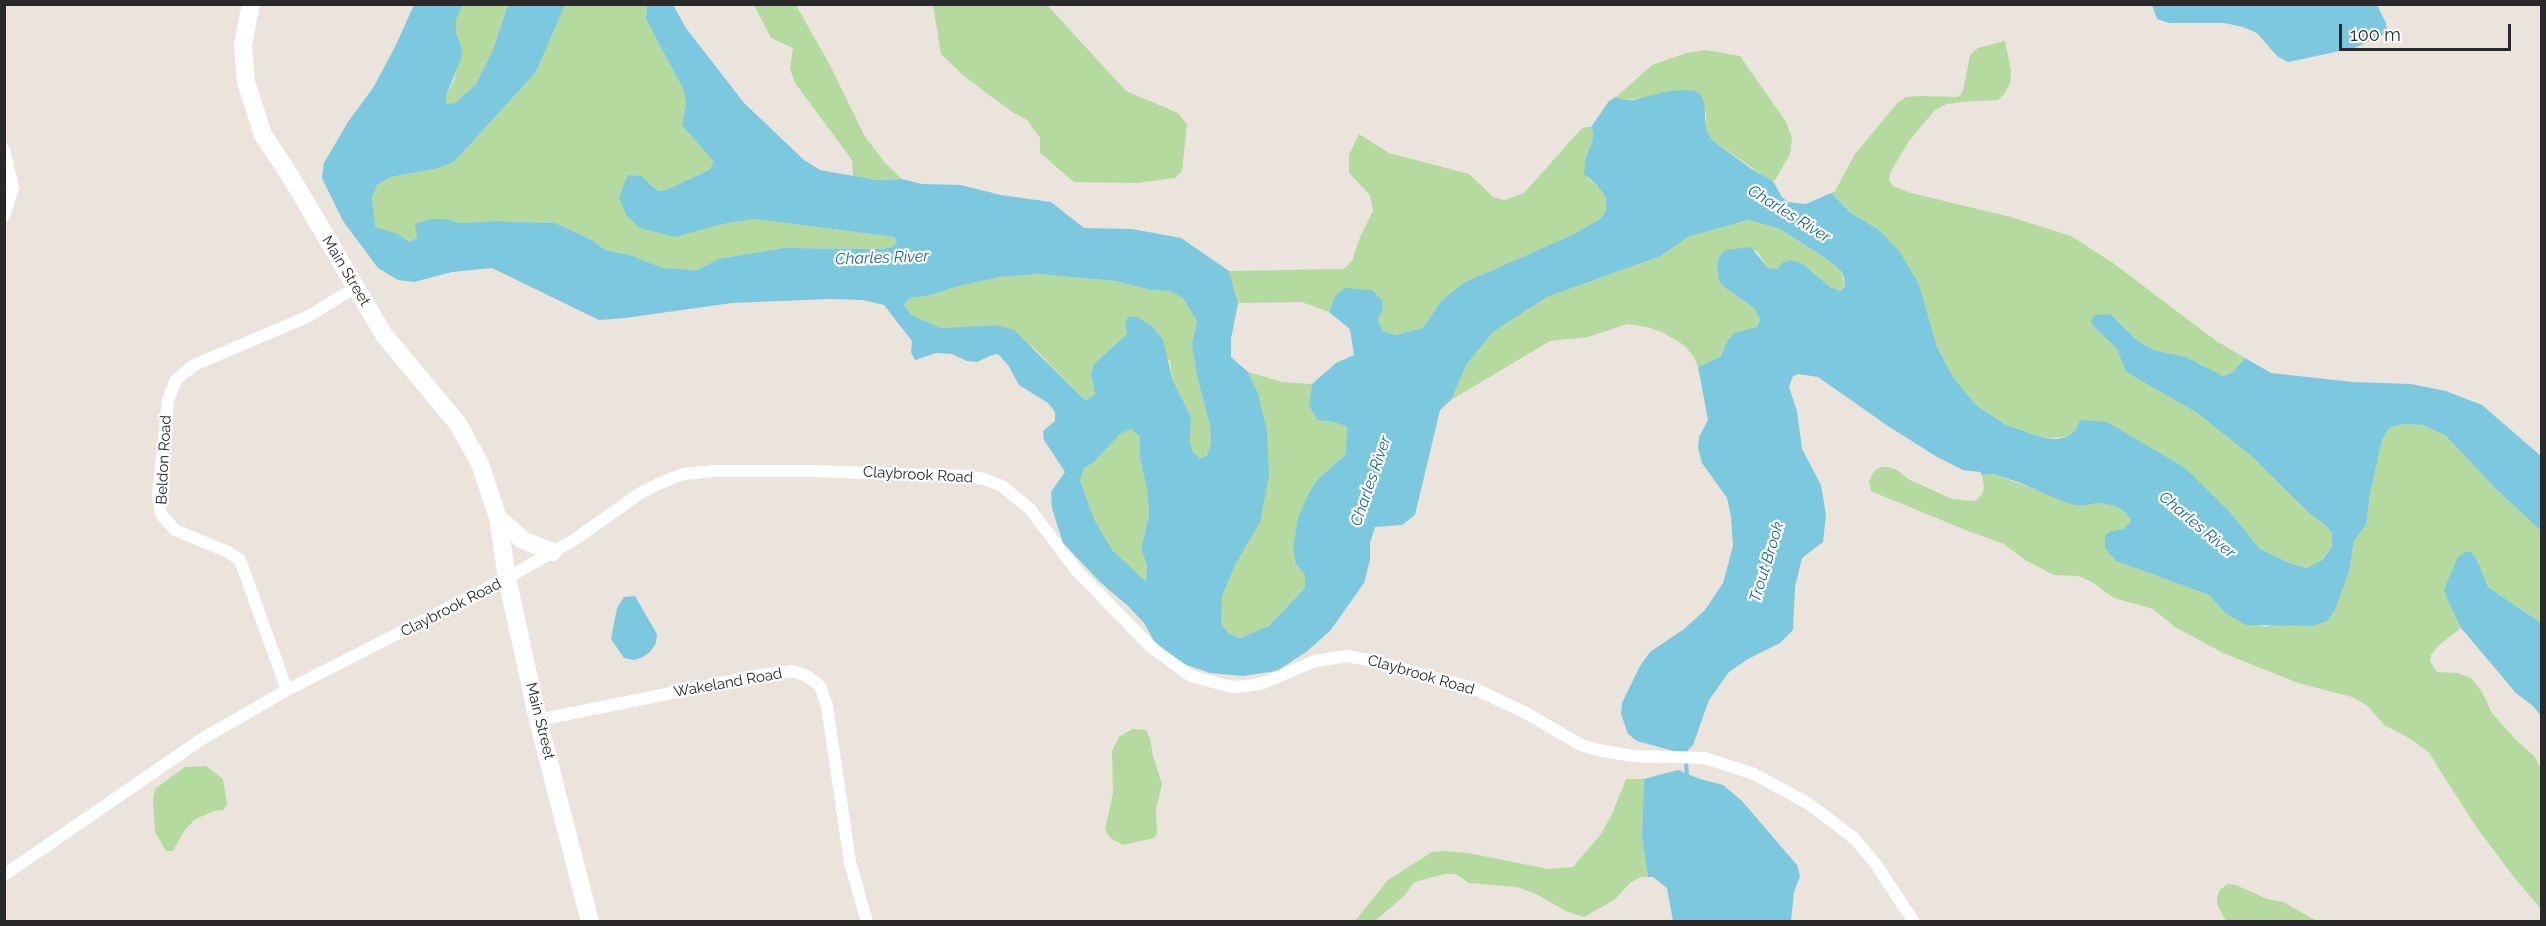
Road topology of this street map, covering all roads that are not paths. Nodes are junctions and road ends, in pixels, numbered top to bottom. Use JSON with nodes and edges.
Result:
{"nodes":[{"id":1,"x":251,"y":4,"type":"edge"},
{"id":2,"x":4,"y":149,"type":"edge"},
{"id":3,"x":4,"y":216,"type":"edge"},
{"id":4,"x":356,"y":287,"type":"junction"},
{"id":5,"x":498,"y":519,"type":"junction"},
{"id":6,"x":553,"y":552,"type":"junction"},
{"id":7,"x":507,"y":578,"type":"junction"},
{"id":8,"x":287,"y":690,"type":"junction"},
{"id":9,"x":538,"y":720,"type":"junction"},
{"id":10,"x":4,"y":875,"type":"edge"},
{"id":11,"x":590,"y":921,"type":"edge"},
{"id":12,"x":867,"y":921,"type":"edge"},
{"id":13,"x":1914,"y":921,"type":"edge"}],
"edges":[{"from":1,"to":4,"type":"street","name":"Main Street"},
{"from":2,"to":3,"type":"street"},
{"from":4,"to":5,"type":"street","name":"Main Street"},
{"from":4,"to":8,"type":"street","name":"Beldon Road"},
{"from":5,"to":6,"type":"street"},
{"from":5,"to":7,"type":"street","name":"Main Street"},
{"from":6,"to":7,"type":"street","name":"Claybrook Road"},
{"from":6,"to":13,"type":"street","name":"Claybrook Road"},
{"from":7,"to":8,"type":"street","name":"Claybrook Road"},
{"from":7,"to":9,"type":"street","name":"Main Street"},
{"from":8,"to":10,"type":"street","name":"Claybrook Road"},
{"from":9,"to":11,"type":"street","name":"Main Street"},
{"from":9,"to":12,"type":"street","name":"Wakeland Road"}]}
